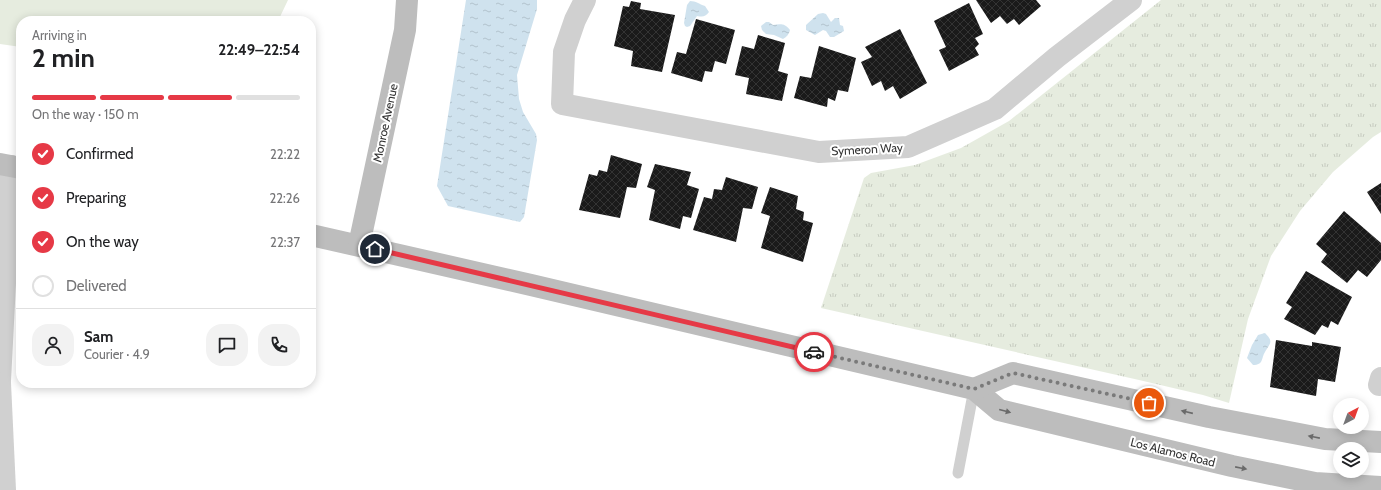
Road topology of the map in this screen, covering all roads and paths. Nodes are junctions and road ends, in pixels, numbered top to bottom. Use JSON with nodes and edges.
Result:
{"nodes":[{"id":1,"x":406,"y":0,"type":"edge"},
{"id":2,"x":585,"y":0,"type":"edge"},
{"id":3,"x":1130,"y":0,"type":"edge"},
{"id":4,"x":11,"y":166,"type":"edge"},
{"id":5,"x":316,"y":236,"type":"edge"},
{"id":6,"x":359,"y":245,"type":"junction"},
{"id":7,"x":0,"y":382,"type":"edge"},
{"id":8,"x":974,"y":389,"type":"junction"},
{"id":9,"x":1381,"y":442,"type":"edge"},
{"id":10,"x":958,"y":473,"type":"dead end"},
{"id":11,"x":1381,"y":487,"type":"edge"},
{"id":12,"x":5,"y":490,"type":"edge"}],
"edges":[{"from":1,"to":6,"type":"main road","name":"Monroe Avenue"},
{"from":2,"to":3,"type":"street","name":"Symeron Way"},
{"from":4,"to":7,"type":"street"},
{"from":5,"to":6,"type":"main road","name":"Los Alamos Road"},
{"from":6,"to":8,"type":"main road","name":"Los Alamos Road"},
{"from":7,"to":12,"type":"street"},
{"from":9,"to":8,"type":"main road","one_way":true},
{"from":8,"to":10,"type":"lane"},
{"from":8,"to":11,"type":"main road","name":"Los Alamos Road","one_way":true}]}
